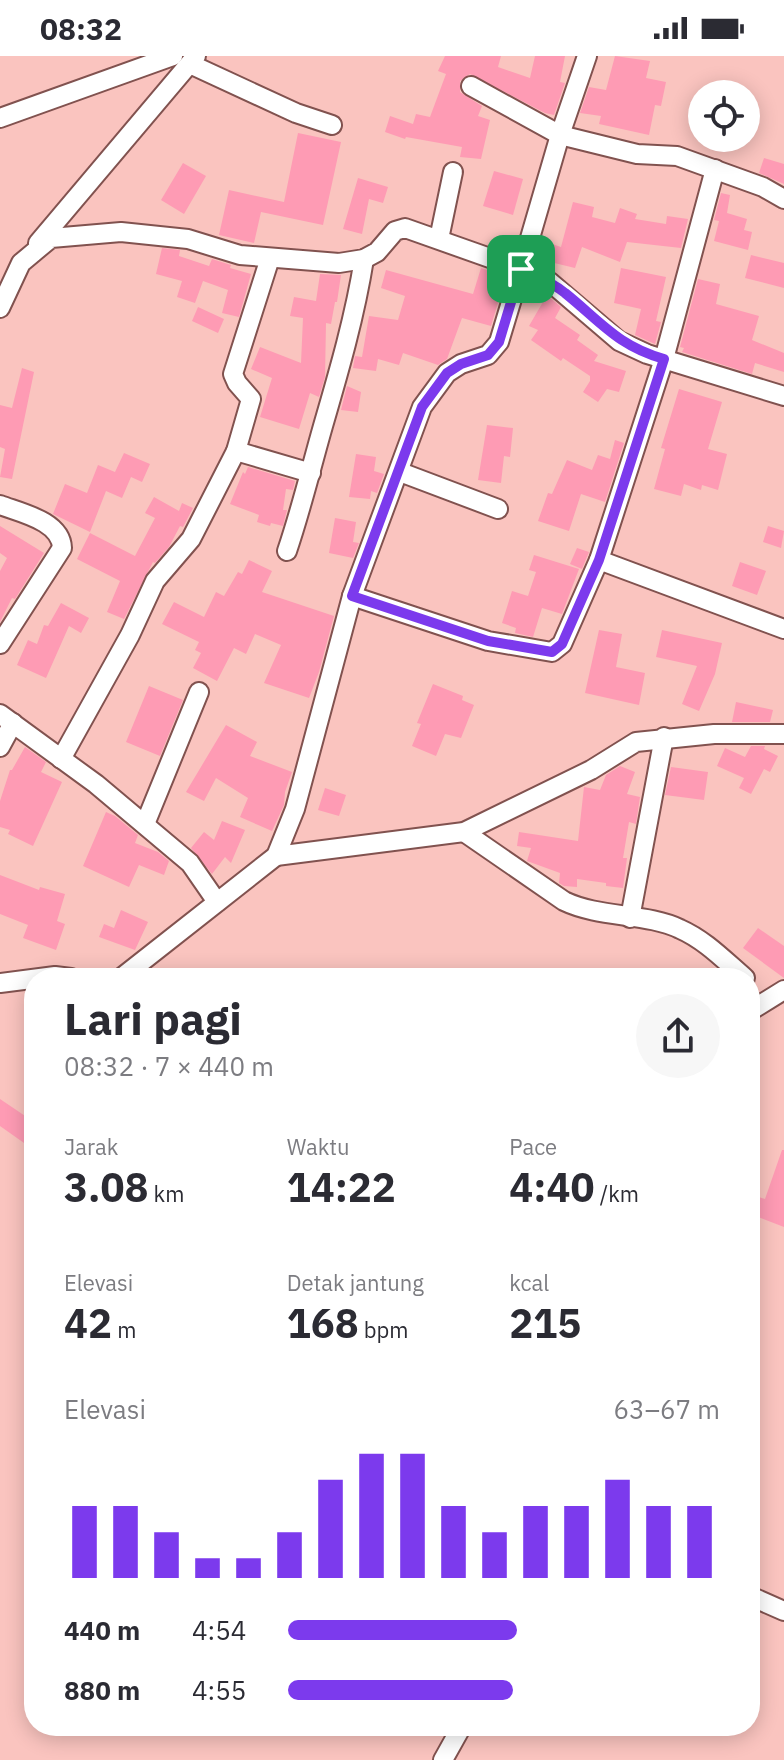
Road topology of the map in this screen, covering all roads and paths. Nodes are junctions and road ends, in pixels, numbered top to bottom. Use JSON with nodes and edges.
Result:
{"nodes":[{"id":1,"x":587,"y":56,"type":"edge"},
{"id":2,"x":186,"y":59,"type":"edge"},
{"id":3,"x":471,"y":86,"type":"dead end"},
{"id":4,"x":0,"y":118,"type":"edge"},
{"id":5,"x":332,"y":125,"type":"dead end"},
{"id":6,"x":560,"y":135,"type":"junction"},
{"id":7,"x":715,"y":169,"type":"junction"},
{"id":8,"x":453,"y":172,"type":"dead end"},
{"id":9,"x":784,"y":199,"type":"edge"},
{"id":10,"x":439,"y":239,"type":"junction"},
{"id":11,"x":270,"y":258,"type":"junction"},
{"id":12,"x":364,"y":259,"type":"junction"},
{"id":13,"x":21,"y":263,"type":"junction"},
{"id":14,"x":521,"y":269,"type":"junction"},
{"id":15,"x":0,"y":308,"type":"edge"},
{"id":16,"x":664,"y":359,"type":"junction"},
{"id":17,"x":784,"y":396,"type":"edge"},
{"id":18,"x":236,"y":451,"type":"junction"},
{"id":19,"x":400,"y":472,"type":"junction"},
{"id":20,"x":311,"y":473,"type":"junction"},
{"id":21,"x":0,"y":505,"type":"edge"},
{"id":22,"x":498,"y":509,"type":"dead end"},
{"id":23,"x":287,"y":551,"type":"dead end"},
{"id":24,"x":599,"y":560,"type":"junction"},
{"id":25,"x":352,"y":596,"type":"junction"},
{"id":26,"x":784,"y":629,"type":"edge"},
{"id":27,"x":0,"y":644,"type":"edge"},
{"id":28,"x":199,"y":692,"type":"dead end"},
{"id":29,"x":6,"y":718,"type":"edge"},
{"id":30,"x":784,"y":734,"type":"edge"},
{"id":31,"x":664,"y":737,"type":"junction"},
{"id":32,"x":0,"y":747,"type":"edge"},
{"id":33,"x":61,"y":759,"type":"junction"},
{"id":34,"x":145,"y":824,"type":"junction"},
{"id":35,"x":464,"y":832,"type":"junction"},
{"id":36,"x":276,"y":856,"type":"junction"},
{"id":37,"x":217,"y":902,"type":"junction"},
{"id":38,"x":630,"y":918,"type":"junction"},
{"id":39,"x":134,"y":968,"type":"edge"},
{"id":40,"x":734,"y":968,"type":"edge"},
{"id":41,"x":24,"y":980,"type":"edge"},
{"id":42,"x":0,"y":983,"type":"edge"},
{"id":43,"x":760,"y":1600,"type":"edge"},
{"id":44,"x":784,"y":1611,"type":"edge"},
{"id":45,"x":456,"y":1736,"type":"edge"},
{"id":46,"x":443,"y":1760,"type":"edge"}],
"edges":[{"from":1,"to":6,"type":"street"},
{"from":2,"to":4,"type":"street"},
{"from":2,"to":5,"type":"street"},
{"from":2,"to":13,"type":"street"},
{"from":3,"to":6,"type":"street"},
{"from":6,"to":7,"type":"street"},
{"from":6,"to":14,"type":"street"},
{"from":7,"to":9,"type":"street"},
{"from":7,"to":16,"type":"street"},
{"from":8,"to":10,"type":"street"},
{"from":10,"to":12,"type":"street"},
{"from":10,"to":14,"type":"street"},
{"from":11,"to":12,"type":"street"},
{"from":11,"to":13,"type":"street"},
{"from":11,"to":18,"type":"street"},
{"from":12,"to":20,"type":"street"},
{"from":13,"to":15,"type":"street"},
{"from":14,"to":16,"type":"street"},
{"from":14,"to":19,"type":"street"},
{"from":16,"to":17,"type":"street"},
{"from":16,"to":24,"type":"street"},
{"from":18,"to":20,"type":"street"},
{"from":18,"to":33,"type":"street"},
{"from":19,"to":22,"type":"street"},
{"from":19,"to":25,"type":"street"},
{"from":20,"to":23,"type":"street"},
{"from":21,"to":27,"type":"street"},
{"from":24,"to":25,"type":"street"},
{"from":24,"to":26,"type":"street"},
{"from":25,"to":36,"type":"street"},
{"from":28,"to":34,"type":"street"},
{"from":29,"to":32,"type":"street"},
{"from":29,"to":33,"type":"street"},
{"from":30,"to":31,"type":"street"},
{"from":31,"to":35,"type":"street"},
{"from":31,"to":38,"type":"street"},
{"from":33,"to":34,"type":"street"},
{"from":34,"to":37,"type":"street"},
{"from":35,"to":36,"type":"street"},
{"from":35,"to":38,"type":"street"},
{"from":36,"to":37,"type":"street"},
{"from":37,"to":39,"type":"street"},
{"from":38,"to":40,"type":"street"},
{"from":41,"to":42,"type":"street"},
{"from":43,"to":44,"type":"street"},
{"from":45,"to":46,"type":"street"}]}
